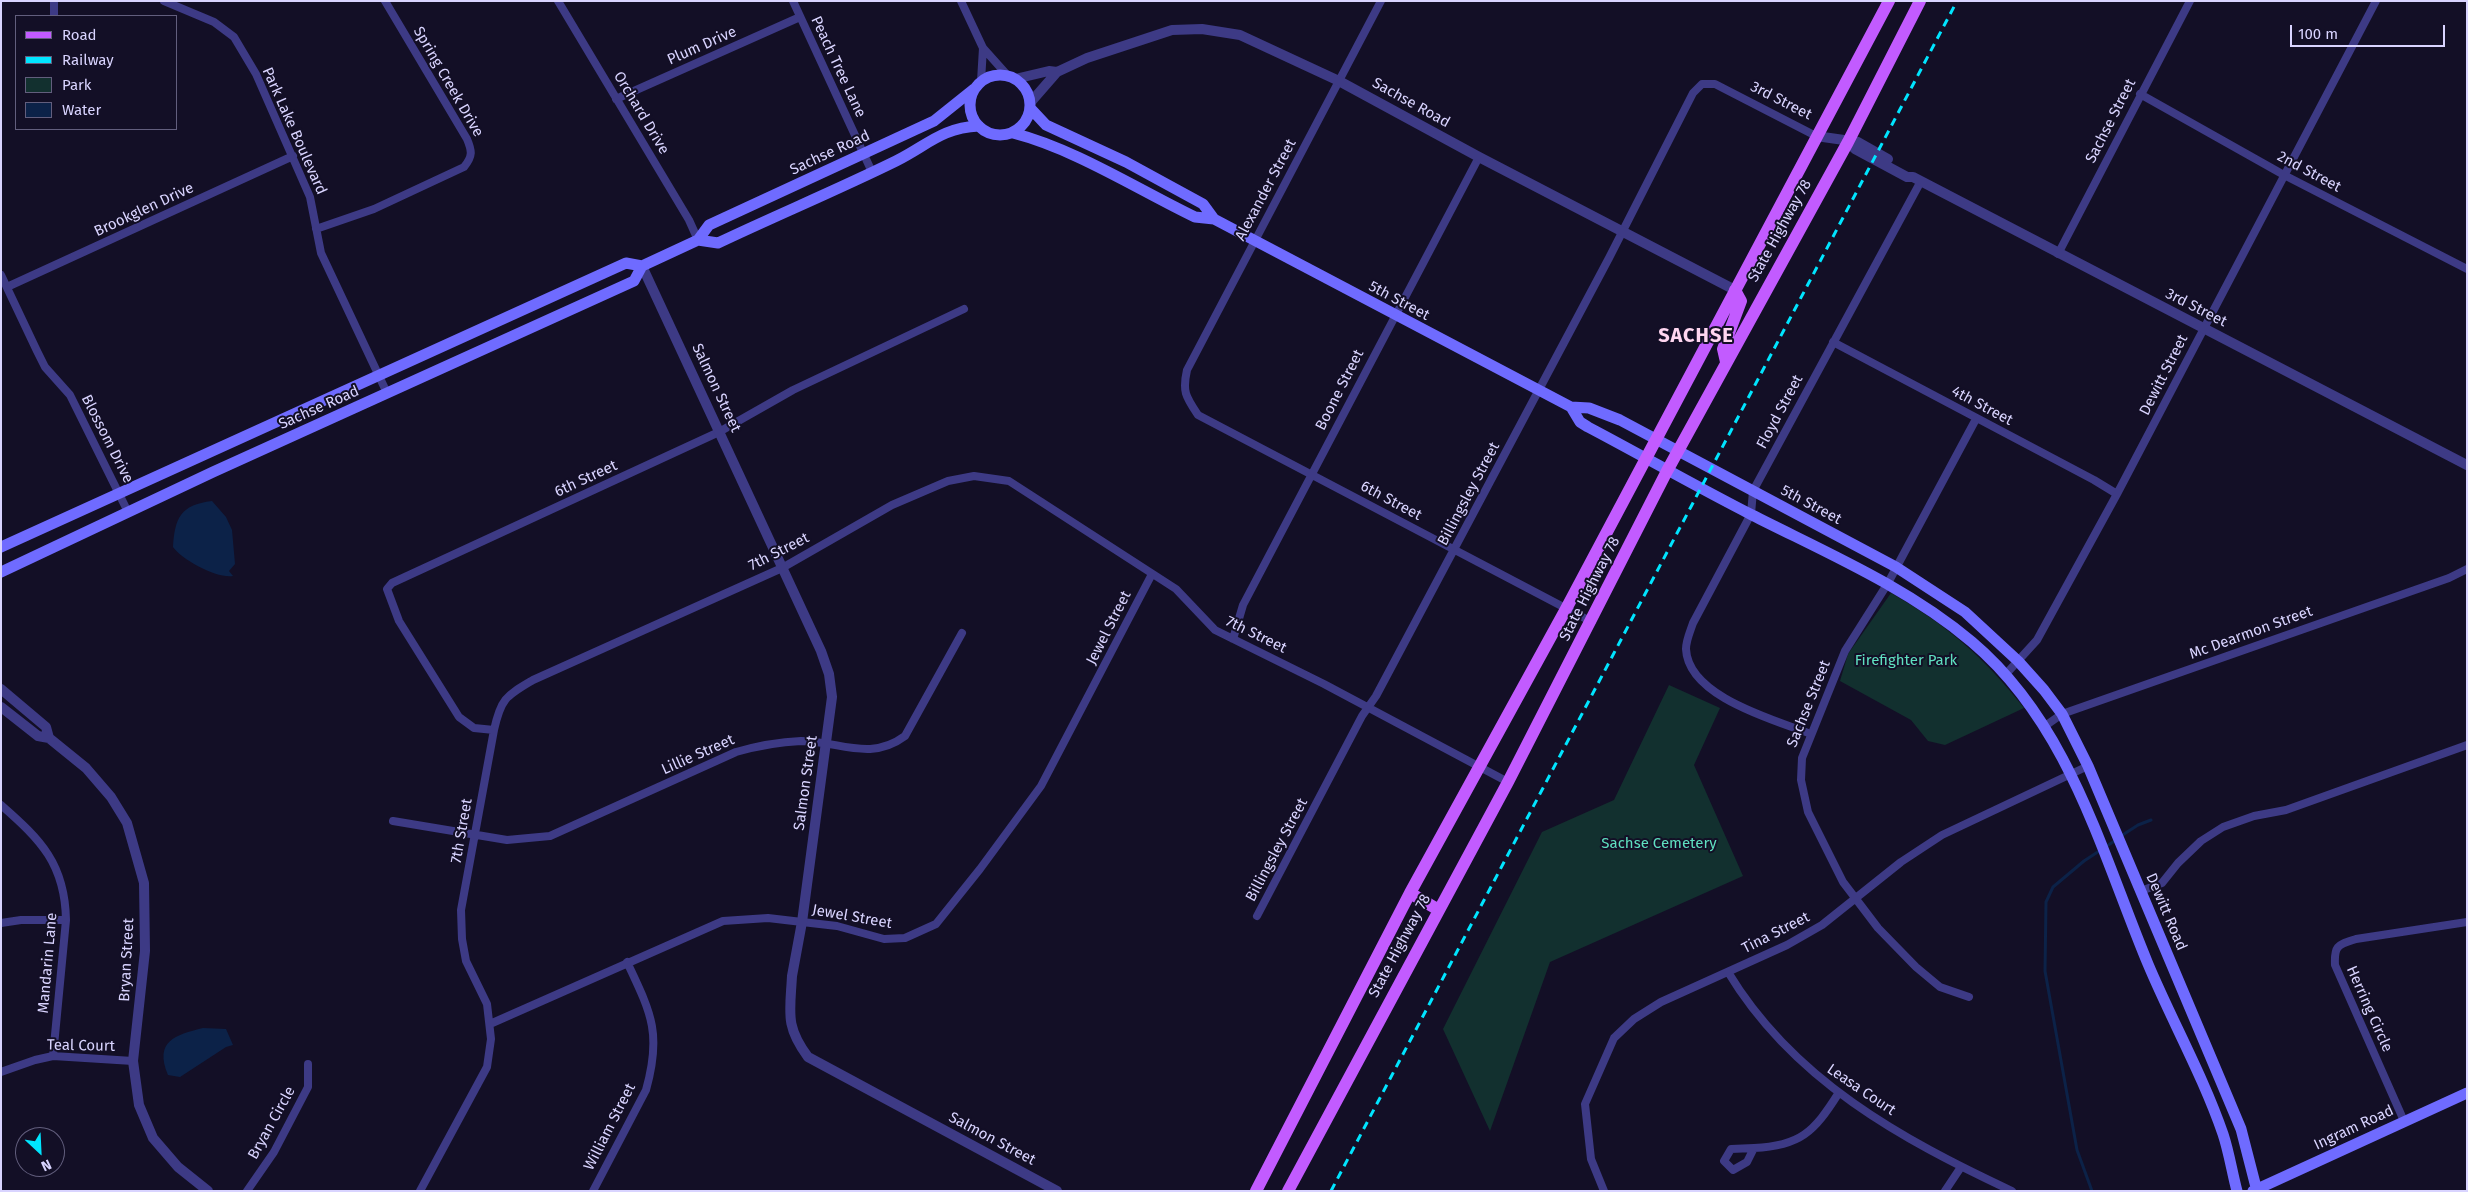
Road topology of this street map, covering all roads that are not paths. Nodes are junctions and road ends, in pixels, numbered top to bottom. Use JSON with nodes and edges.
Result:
{"nodes":[{"id":1,"x":54,"y":1,"type":"edge"},
{"id":2,"x":164,"y":1,"type":"edge"},
{"id":3,"x":385,"y":1,"type":"edge"},
{"id":4,"x":558,"y":1,"type":"edge"},
{"id":5,"x":792,"y":1,"type":"edge"},
{"id":6,"x":961,"y":1,"type":"edge"},
{"id":7,"x":1381,"y":1,"type":"edge"},
{"id":8,"x":1889,"y":1,"type":"edge"},
{"id":9,"x":1920,"y":1,"type":"edge"},
{"id":10,"x":2190,"y":1,"type":"edge"},
{"id":11,"x":2376,"y":1,"type":"edge"},
{"id":12,"x":54,"y":15,"type":"edge"},
{"id":13,"x":800,"y":17,"type":"junction"},
{"id":14,"x":983,"y":48,"type":"junction"},
{"id":15,"x":1057,"y":72,"type":"junction"},
{"id":16,"x":1012,"y":78,"type":"junction"},
{"id":17,"x":1339,"y":81,"type":"junction"},
{"id":18,"x":1702,"y":84,"type":"joint"},
{"id":19,"x":977,"y":85,"type":"junction"},
{"id":20,"x":2140,"y":94,"type":"junction"},
{"id":21,"x":616,"y":99,"type":"junction"},
{"id":22,"x":1030,"y":106,"type":"junction"},
{"id":23,"x":979,"y":126,"type":"junction"},
{"id":24,"x":1013,"y":133,"type":"junction"},
{"id":25,"x":1816,"y":136,"type":"junction"},
{"id":26,"x":1848,"y":142,"type":"junction"},
{"id":27,"x":864,"y":154,"type":"junction"},
{"id":28,"x":293,"y":156,"type":"junction"},
{"id":29,"x":1479,"y":158,"type":"junction"},
{"id":30,"x":872,"y":172,"type":"junction"},
{"id":31,"x":2284,"y":175,"type":"junction"},
{"id":32,"x":1917,"y":179,"type":"junction"},
{"id":33,"x":1214,"y":219,"type":"junction"},
{"id":34,"x":316,"y":229,"type":"junction"},
{"id":35,"x":1623,"y":231,"type":"junction"},
{"id":36,"x":698,"y":240,"type":"junction"},
{"id":37,"x":1254,"y":241,"type":"junction"},
{"id":38,"x":2058,"y":254,"type":"junction"},
{"id":39,"x":642,"y":266,"type":"junction"},
{"id":40,"x":2467,"y":269,"type":"edge"},
{"id":41,"x":1,"y":275,"type":"edge"},
{"id":42,"x":7,"y":287,"type":"junction"},
{"id":43,"x":1735,"y":290,"type":"junction"},
{"id":44,"x":964,"y":309,"type":"dead end"},
{"id":45,"x":1396,"y":316,"type":"junction"},
{"id":46,"x":2204,"y":328,"type":"junction"},
{"id":47,"x":1833,"y":342,"type":"junction"},
{"id":48,"x":1726,"y":362,"type":"junction"},
{"id":49,"x":379,"y":376,"type":"junction"},
{"id":50,"x":1539,"y":390,"type":"junction"},
{"id":51,"x":387,"y":394,"type":"junction"},
{"id":52,"x":1185,"y":395,"type":"joint"},
{"id":53,"x":1571,"y":407,"type":"junction"},
{"id":54,"x":1976,"y":419,"type":"junction"},
{"id":55,"x":719,"y":432,"type":"junction"},
{"id":56,"x":1657,"y":439,"type":"junction"},
{"id":57,"x":1678,"y":451,"type":"junction"},
{"id":58,"x":1646,"y":459,"type":"junction"},
{"id":59,"x":2467,"y":465,"type":"edge"},
{"id":60,"x":1667,"y":471,"type":"junction"},
{"id":61,"x":1312,"y":474,"type":"junction"},
{"id":62,"x":1753,"y":491,"type":"junction"},
{"id":63,"x":2118,"y":494,"type":"junction"},
{"id":64,"x":120,"y":495,"type":"junction"},
{"id":65,"x":1790,"y":510,"type":"junction"},
{"id":66,"x":128,"y":512,"type":"junction"},
{"id":67,"x":1752,"y":514,"type":"junction"},
{"id":68,"x":1780,"y":528,"type":"junction"},
{"id":69,"x":1,"y":547,"type":"edge"},
{"id":70,"x":1454,"y":550,"type":"junction"},
{"id":71,"x":782,"y":568,"type":"junction"},
{"id":72,"x":1896,"y":568,"type":"junction"},
{"id":73,"x":2467,"y":569,"type":"edge"},
{"id":74,"x":1,"y":572,"type":"edge"},
{"id":75,"x":1152,"y":574,"type":"junction"},
{"id":76,"x":1888,"y":584,"type":"junction"},
{"id":77,"x":1566,"y":609,"type":"junction"},
{"id":78,"x":1592,"y":622,"type":"junction"},
{"id":79,"x":962,"y":633,"type":"dead end"},
{"id":80,"x":1233,"y":638,"type":"junction"},
{"id":81,"x":2018,"y":661,"type":"junction"},
{"id":82,"x":2006,"y":674,"type":"junction"},
{"id":83,"x":1,"y":689,"type":"edge"},
{"id":84,"x":1,"y":707,"type":"edge"},
{"id":85,"x":1368,"y":708,"type":"junction"},
{"id":86,"x":2062,"y":714,"type":"junction"},
{"id":87,"x":2045,"y":726,"type":"junction"},
{"id":88,"x":494,"y":730,"type":"junction"},
{"id":89,"x":1811,"y":734,"type":"junction"},
{"id":90,"x":49,"y":738,"type":"junction"},
{"id":91,"x":826,"y":745,"type":"junction"},
{"id":92,"x":2467,"y":745,"type":"edge"},
{"id":93,"x":2088,"y":766,"type":"junction"},
{"id":94,"x":1480,"y":768,"type":"junction"},
{"id":95,"x":2072,"y":774,"type":"junction"},
{"id":96,"x":1508,"y":782,"type":"junction"},
{"id":97,"x":1,"y":805,"type":"edge"},
{"id":98,"x":393,"y":821,"type":"dead end"},
{"id":99,"x":475,"y":835,"type":"junction"},
{"id":100,"x":2141,"y":891,"type":"junction"},
{"id":101,"x":1410,"y":893,"type":"junction"},
{"id":102,"x":2122,"y":898,"type":"junction"},
{"id":103,"x":1856,"y":899,"type":"junction"},
{"id":104,"x":1438,"y":910,"type":"junction"},
{"id":105,"x":1257,"y":916,"type":"dead end"},
{"id":106,"x":66,"y":920,"type":"junction"},
{"id":107,"x":802,"y":922,"type":"junction"},
{"id":108,"x":2467,"y":922,"type":"edge"},
{"id":109,"x":1,"y":923,"type":"edge"},
{"id":110,"x":2162,"y":939,"type":"junction"},
{"id":111,"x":2141,"y":947,"type":"junction"},
{"id":112,"x":627,"y":962,"type":"junction"},
{"id":113,"x":1728,"y":972,"type":"junction"},
{"id":114,"x":1969,"y":997,"type":"dead end"},
{"id":115,"x":490,"y":1024,"type":"junction"},
{"id":116,"x":53,"y":1056,"type":"junction"},
{"id":117,"x":133,"y":1061,"type":"junction"},
{"id":118,"x":308,"y":1064,"type":"dead end"},
{"id":119,"x":1,"y":1072,"type":"edge"},
{"id":120,"x":2467,"y":1093,"type":"edge"},
{"id":121,"x":1838,"y":1094,"type":"junction"},
{"id":122,"x":2404,"y":1121,"type":"junction"},
{"id":123,"x":2245,"y":1145,"type":"junction"},
{"id":124,"x":1754,"y":1148,"type":"dead end"},
{"id":125,"x":2227,"y":1152,"type":"junction"},
{"id":126,"x":1961,"y":1167,"type":"junction"},
{"id":127,"x":2256,"y":1190,"type":"edge"},
{"id":128,"x":208,"y":1191,"type":"edge"},
{"id":129,"x":247,"y":1191,"type":"edge"},
{"id":130,"x":420,"y":1191,"type":"edge"},
{"id":131,"x":593,"y":1191,"type":"edge"},
{"id":132,"x":1057,"y":1191,"type":"edge"},
{"id":133,"x":1256,"y":1191,"type":"edge"},
{"id":134,"x":1288,"y":1191,"type":"edge"},
{"id":135,"x":1604,"y":1191,"type":"edge"},
{"id":136,"x":1946,"y":1191,"type":"edge"},
{"id":137,"x":2012,"y":1191,"type":"edge"},
{"id":138,"x":2237,"y":1191,"type":"edge"}],
"edges":[{"from":1,"to":12,"type":"street"},
{"from":2,"to":28,"type":"street","name":"Park Lake Boulevard"},
{"from":3,"to":34,"type":"street","name":"Spring Creek Drive"},
{"from":4,"to":21,"type":"street","name":"Orchard Drive"},
{"from":5,"to":13,"type":"street","name":"Peach Tree Lane"},
{"from":6,"to":14,"type":"street"},
{"from":7,"to":17,"type":"street","name":"Alexander Street"},
{"from":8,"to":25,"type":"main road","name":"State Highway 78"},
{"from":9,"to":26,"type":"main road","name":"State Highway 78"},
{"from":10,"to":20,"type":"street","name":"Sachse Street"},
{"from":11,"to":31,"type":"street","name":"Dewitt Street"},
{"from":13,"to":21,"type":"street","name":"Plum Drive"},
{"from":13,"to":27,"type":"street","name":"Peach Tree Lane"},
{"from":14,"to":16,"type":"street"},
{"from":14,"to":19,"type":"street"},
{"from":15,"to":16,"type":"street","name":"Sachse Road"},
{"from":15,"to":17,"type":"street","name":"Sachse Road"},
{"from":15,"to":22,"type":"street","name":"Sachse Road"},
{"from":16,"to":19,"type":"main road"},
{"from":16,"to":22,"type":"main road"},
{"from":17,"to":29,"type":"street","name":"Sachse Road"},
{"from":17,"to":37,"type":"street","name":"Alexander Street"},
{"from":18,"to":25,"type":"street","name":"3rd Street"},
{"from":18,"to":35,"type":"street","name":"Billingsley Street"},
{"from":19,"to":23,"type":"main road"},
{"from":19,"to":27,"type":"main road","name":"Sachse Road"},
{"from":20,"to":31,"type":"street","name":"2nd Street"},
{"from":20,"to":38,"type":"street","name":"Sachse Street"},
{"from":21,"to":36,"type":"street","name":"Orchard Drive"},
{"from":22,"to":24,"type":"main road"},
{"from":22,"to":33,"type":"main road","name":"5th Street"},
{"from":23,"to":24,"type":"main road"},
{"from":23,"to":30,"type":"main road","name":"Sachse Road"},
{"from":24,"to":33,"type":"main road","name":"5th Street"},
{"from":25,"to":26,"type":"street","name":"3rd Street"},
{"from":25,"to":43,"type":"main road","name":"State Highway 78"},
{"from":26,"to":32,"type":"street","name":"3rd Street"},
{"from":26,"to":48,"type":"main road","name":"State Highway 78"},
{"from":27,"to":30,"type":"street","name":"Peach Tree Lane"},
{"from":27,"to":36,"type":"main road","name":"Sachse Road"},
{"from":28,"to":34,"type":"street","name":"Park Lake Boulevard"},
{"from":28,"to":42,"type":"street","name":"Brookglen Drive"},
{"from":29,"to":35,"type":"street","name":"Sachse Road"},
{"from":29,"to":45,"type":"street","name":"Boone Street"},
{"from":30,"to":36,"type":"main road","name":"Sachse Road"},
{"from":31,"to":40,"type":"street","name":"2nd Street"},
{"from":31,"to":46,"type":"street","name":"Dewitt Street"},
{"from":32,"to":38,"type":"street","name":"3rd Street"},
{"from":32,"to":47,"type":"street","name":"Floyd Street"},
{"from":33,"to":37,"type":"main road","name":"5th Street"},
{"from":34,"to":49,"type":"street","name":"Park Lake Boulevard"},
{"from":35,"to":43,"type":"street","name":"Sachse Road"},
{"from":35,"to":50,"type":"street","name":"Billingsley Street"},
{"from":36,"to":39,"type":"main road","name":"Sachse Road"},
{"from":37,"to":45,"type":"main road","name":"5th Street"},
{"from":37,"to":52,"type":"street","name":"Alexander Street"},
{"from":38,"to":46,"type":"street","name":"3rd Street"},
{"from":39,"to":49,"type":"main road","name":"Sachse Road"},
{"from":39,"to":51,"type":"main road","name":"Sachse Road"},
{"from":39,"to":55,"type":"street","name":"Salmon Street"},
{"from":41,"to":42,"type":"street","name":"Blossom Drive"},
{"from":42,"to":64,"type":"street","name":"Blossom Drive"},
{"from":43,"to":48,"type":"main road"},
{"from":43,"to":56,"type":"main road","name":"State Highway 78"},
{"from":44,"to":55,"type":"street","name":"6th Street"},
{"from":45,"to":50,"type":"main road","name":"5th Street"},
{"from":45,"to":61,"type":"street","name":"Boone Street"},
{"from":46,"to":59,"type":"street","name":"3rd Street"},
{"from":46,"to":63,"type":"street","name":"Dewitt Street"},
{"from":47,"to":54,"type":"street","name":"4th Street"},
{"from":47,"to":62,"type":"street","name":"Floyd Street"},
{"from":48,"to":57,"type":"main road","name":"State Highway 78"},
{"from":49,"to":51,"type":"street","name":"Park Lake Boulevard"},
{"from":49,"to":64,"type":"main road","name":"Sachse Road"},
{"from":50,"to":53,"type":"main road","name":"5th Street"},
{"from":50,"to":70,"type":"street","name":"Billingsley Street"},
{"from":51,"to":66,"type":"main road","name":"Sachse Road"},
{"from":52,"to":61,"type":"street","name":"6th Street"},
{"from":53,"to":56,"type":"main road","name":"5th Street"},
{"from":53,"to":58,"type":"main road","name":"5th Street"},
{"from":54,"to":63,"type":"street","name":"4th Street"},
{"from":54,"to":72,"type":"street","name":"Sachse Street"},
{"from":55,"to":71,"type":"street","name":"Salmon Street"},
{"from":55,"to":88,"type":"street","name":"6th Street"},
{"from":56,"to":57,"type":"main road","name":"5th Street"},
{"from":56,"to":58,"type":"main road","name":"State Highway 78"},
{"from":57,"to":60,"type":"main road","name":"State Highway 78"},
{"from":57,"to":62,"type":"main road","name":"5th Street"},
{"from":58,"to":60,"type":"main road","name":"5th Street"},
{"from":58,"to":77,"type":"main road","name":"State Highway 78"},
{"from":60,"to":67,"type":"main road","name":"5th Street"},
{"from":60,"to":78,"type":"main road","name":"State Highway 78"},
{"from":61,"to":70,"type":"street","name":"6th Street"},
{"from":61,"to":80,"type":"street","name":"Boone Street"},
{"from":62,"to":65,"type":"main road","name":"5th Street"},
{"from":62,"to":67,"type":"street","name":"Floyd Street"},
{"from":63,"to":81,"type":"street","name":"Dewitt Street"},
{"from":64,"to":66,"type":"street","name":"Blossom Drive"},
{"from":64,"to":69,"type":"main road","name":"Sachse Road"},
{"from":65,"to":68,"type":"main road"},
{"from":65,"to":72,"type":"main road","name":"5th Street"},
{"from":66,"to":74,"type":"main road","name":"Sachse Road"},
{"from":67,"to":68,"type":"main road","name":"5th Street"},
{"from":67,"to":89,"type":"street","name":"Floyd Street"},
{"from":68,"to":76,"type":"main road","name":"5th Street"},
{"from":70,"to":77,"type":"street","name":"6th Street"},
{"from":70,"to":85,"type":"street","name":"Billingsley Street"},
{"from":71,"to":75,"type":"street","name":"7th Street"},
{"from":71,"to":88,"type":"street","name":"7th Street"},
{"from":71,"to":91,"type":"street","name":"Salmon Street"},
{"from":72,"to":76,"type":"street","name":"Sachse Street"},
{"from":72,"to":81,"type":"main road","name":"5th Street"},
{"from":73,"to":86,"type":"street","name":"Mc Dearmon Street"},
{"from":75,"to":80,"type":"street","name":"7th Street"},
{"from":75,"to":107,"type":"street","name":"Jewel Street"},
{"from":76,"to":82,"type":"main road","name":"5th Street"},
{"from":76,"to":89,"type":"street","name":"Sachse Street"},
{"from":77,"to":78,"type":"street","name":"6th Street"},
{"from":77,"to":94,"type":"main road","name":"State Highway 78"},
{"from":78,"to":96,"type":"main road","name":"State Highway 78"},
{"from":79,"to":91,"type":"street","name":"Lillie Street"},
{"from":80,"to":85,"type":"street","name":"7th Street"},
{"from":81,"to":82,"type":"street","name":"Dewitt Street"},
{"from":81,"to":86,"type":"main road","name":"Dewitt Road"},
{"from":82,"to":87,"type":"main road"},
{"from":83,"to":90,"type":"street","name":"Bryan Street"},
{"from":84,"to":90,"type":"street","name":"Bryan Street"},
{"from":85,"to":94,"type":"street","name":"7th Street"},
{"from":85,"to":105,"type":"street","name":"Billingsley Street"},
{"from":86,"to":87,"type":"street","name":"Mc Dearmon Street"},
{"from":86,"to":93,"type":"main road","name":"Dewitt Road"},
{"from":87,"to":95,"type":"main road"},
{"from":88,"to":99,"type":"street","name":"7th Street"},
{"from":89,"to":103,"type":"street","name":"Sachse Street"},
{"from":90,"to":117,"type":"street","name":"Bryan Street"},
{"from":91,"to":99,"type":"street","name":"Lillie Street"},
{"from":91,"to":107,"type":"street","name":"Salmon Street"},
{"from":92,"to":100,"type":"street"},
{"from":93,"to":95,"type":"street","name":"Tina Street"},
{"from":93,"to":100,"type":"main road","name":"Dewitt Road"},
{"from":94,"to":96,"type":"street","name":"7th Street"},
{"from":94,"to":101,"type":"main road","name":"State Highway 78"},
{"from":95,"to":102,"type":"main road"},
{"from":95,"to":103,"type":"street","name":"Tina Street"},
{"from":96,"to":104,"type":"main road","name":"State Highway 78"},
{"from":97,"to":106,"type":"street","name":"Mandarin Lane"},
{"from":98,"to":99,"type":"street","name":"Lillie Street"},
{"from":99,"to":115,"type":"street","name":"7th Street"},
{"from":100,"to":102,"type":"main road"},
{"from":100,"to":110,"type":"main road","name":"Dewitt Road"},
{"from":101,"to":104,"type":"main road"},
{"from":101,"to":133,"type":"main road","name":"State Highway 78"},
{"from":102,"to":111,"type":"main road"},
{"from":103,"to":113,"type":"street","name":"Tina Street"},
{"from":103,"to":114,"type":"street","name":"Sachse Street"},
{"from":104,"to":134,"type":"main road","name":"State Highway 78"},
{"from":106,"to":109,"type":"street"},
{"from":106,"to":116,"type":"street","name":"Mandarin Lane"},
{"from":107,"to":112,"type":"street","name":"Jewel Street"},
{"from":107,"to":132,"type":"street","name":"Salmon Street"},
{"from":108,"to":122,"type":"street","name":"Herring Circle"},
{"from":110,"to":111,"type":"main road"},
{"from":110,"to":123,"type":"main road","name":"Dewitt Road"},
{"from":111,"to":125,"type":"main road"},
{"from":112,"to":115,"type":"street","name":"Jewel Street"},
{"from":112,"to":131,"type":"street","name":"William Street"},
{"from":113,"to":121,"type":"street","name":"Leasa Court"},
{"from":113,"to":135,"type":"street","name":"Tina Street"},
{"from":115,"to":130,"type":"street","name":"7th Street"},
{"from":116,"to":117,"type":"street","name":"Teal Court"},
{"from":116,"to":119,"type":"street","name":"Teal Court"},
{"from":117,"to":128,"type":"street","name":"Bryan Street"},
{"from":118,"to":129,"type":"street","name":"Bryan Circle"},
{"from":120,"to":122,"type":"main road","name":"Ingram Road"},
{"from":121,"to":124,"type":"street"},
{"from":121,"to":126,"type":"street","name":"Leasa Court"},
{"from":122,"to":127,"type":"main road","name":"Ingram Road"},
{"from":123,"to":125,"type":"main road"},
{"from":123,"to":127,"type":"main road","name":"Dewitt Road"},
{"from":125,"to":138,"type":"main road"},
{"from":126,"to":136,"type":"street"},
{"from":126,"to":137,"type":"street","name":"Leasa Court"}]}
